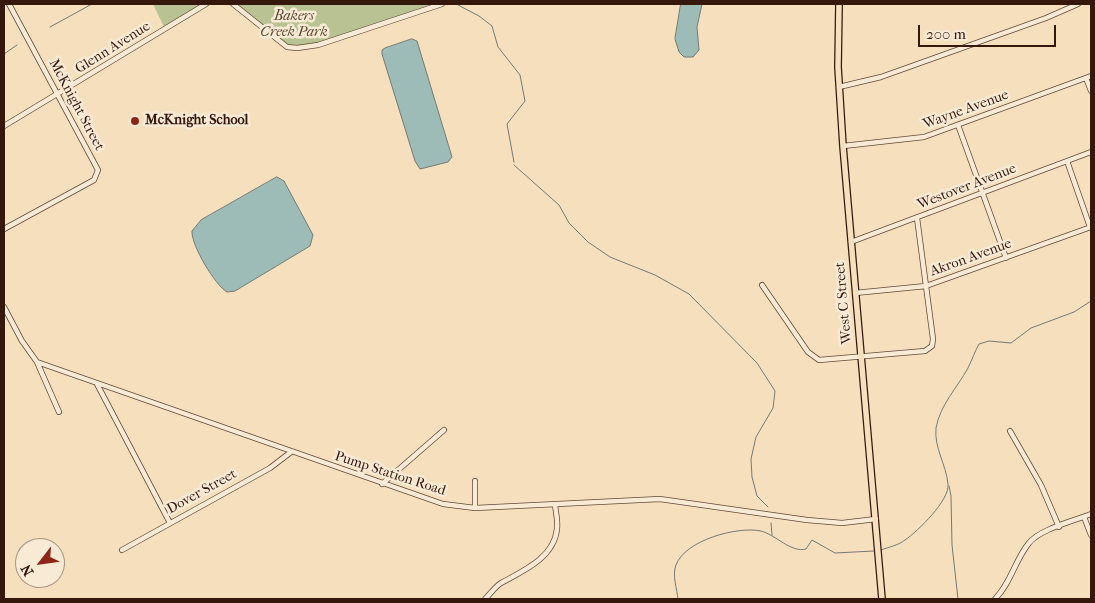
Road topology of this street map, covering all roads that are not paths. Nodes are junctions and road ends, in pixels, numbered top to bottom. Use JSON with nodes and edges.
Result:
{"nodes":[{"id":1,"x":9,"y":4,"type":"edge"},
{"id":2,"x":206,"y":4,"type":"edge"},
{"id":3,"x":232,"y":4,"type":"edge"},
{"id":4,"x":442,"y":4,"type":"edge"},
{"id":5,"x":839,"y":4,"type":"edge"},
{"id":6,"x":1078,"y":4,"type":"edge"},
{"id":7,"x":1089,"y":76,"type":"edge"},
{"id":8,"x":839,"y":87,"type":"junction"},
{"id":9,"x":1091,"y":91,"type":"edge"},
{"id":10,"x":58,"y":95,"type":"junction"},
{"id":11,"x":958,"y":125,"type":"junction"},
{"id":12,"x":4,"y":126,"type":"edge"},
{"id":13,"x":843,"y":146,"type":"junction"},
{"id":14,"x":1091,"y":152,"type":"edge"},
{"id":15,"x":1067,"y":161,"type":"junction"},
{"id":16,"x":982,"y":192,"type":"junction"},
{"id":17,"x":917,"y":218,"type":"junction"},
{"id":18,"x":1091,"y":227,"type":"edge"},
{"id":19,"x":4,"y":229,"type":"edge"},
{"id":20,"x":851,"y":242,"type":"junction"},
{"id":21,"x":1006,"y":258,"type":"junction"},
{"id":22,"x":762,"y":285,"type":"dead end"},
{"id":23,"x":926,"y":286,"type":"junction"},
{"id":24,"x":855,"y":293,"type":"junction"},
{"id":25,"x":4,"y":307,"type":"edge"},
{"id":26,"x":862,"y":356,"type":"junction"},
{"id":27,"x":36,"y":362,"type":"junction"},
{"id":28,"x":97,"y":384,"type":"junction"},
{"id":29,"x":59,"y":412,"type":"dead end"},
{"id":30,"x":444,"y":430,"type":"dead end"},
{"id":31,"x":1010,"y":431,"type":"dead end"},
{"id":32,"x":291,"y":452,"type":"junction"},
{"id":33,"x":475,"y":480,"type":"dead end"},
{"id":34,"x":382,"y":484,"type":"junction"},
{"id":35,"x":556,"y":506,"type":"junction"},
{"id":36,"x":475,"y":508,"type":"junction"},
{"id":37,"x":1091,"y":514,"type":"edge"},
{"id":38,"x":1084,"y":517,"type":"junction"},
{"id":39,"x":876,"y":519,"type":"junction"},
{"id":40,"x":170,"y":523,"type":"junction"},
{"id":41,"x":1058,"y":527,"type":"junction"},
{"id":42,"x":1091,"y":535,"type":"edge"},
{"id":43,"x":122,"y":550,"type":"dead end"},
{"id":44,"x":484,"y":599,"type":"edge"},
{"id":45,"x":882,"y":599,"type":"edge"},
{"id":46,"x":995,"y":599,"type":"edge"}],
"edges":[{"from":1,"to":10,"type":"street","name":"McKnight Street"},
{"from":2,"to":10,"type":"street","name":"Glenn Avenue"},
{"from":3,"to":4,"type":"street"},
{"from":5,"to":8,"type":"main road","name":"West C Street"},
{"from":6,"to":8,"type":"street"},
{"from":7,"to":9,"type":"street"},
{"from":7,"to":11,"type":"street","name":"Wayne Avenue"},
{"from":8,"to":13,"type":"main road","name":"West C Street"},
{"from":10,"to":12,"type":"street","name":"Glenn Avenue"},
{"from":10,"to":19,"type":"street","name":"McKnight Street"},
{"from":11,"to":13,"type":"street","name":"Wayne Avenue"},
{"from":11,"to":16,"type":"street"},
{"from":13,"to":20,"type":"main road","name":"West C Street"},
{"from":14,"to":15,"type":"street","name":"Westover Avenue"},
{"from":15,"to":16,"type":"street","name":"Westover Avenue"},
{"from":15,"to":18,"type":"street"},
{"from":16,"to":17,"type":"street","name":"Westover Avenue"},
{"from":16,"to":21,"type":"street"},
{"from":17,"to":20,"type":"street","name":"Westover Avenue"},
{"from":17,"to":23,"type":"street"},
{"from":18,"to":21,"type":"street","name":"Akron Avenue"},
{"from":20,"to":24,"type":"main road","name":"West C Street"},
{"from":21,"to":23,"type":"street","name":"Akron Avenue"},
{"from":22,"to":26,"type":"street"},
{"from":23,"to":24,"type":"street","name":"Akron Avenue"},
{"from":23,"to":26,"type":"street"},
{"from":24,"to":26,"type":"main road","name":"West C Street"},
{"from":25,"to":27,"type":"street"},
{"from":26,"to":39,"type":"main road","name":"West C Street"},
{"from":27,"to":28,"type":"street","name":"Pump Station Road"},
{"from":27,"to":29,"type":"street"},
{"from":28,"to":32,"type":"street","name":"Pump Station Road"},
{"from":28,"to":40,"type":"street"},
{"from":30,"to":34,"type":"street"},
{"from":31,"to":41,"type":"street"},
{"from":32,"to":34,"type":"street","name":"Pump Station Road"},
{"from":32,"to":40,"type":"street","name":"Dover Street"},
{"from":33,"to":36,"type":"street"},
{"from":34,"to":36,"type":"street","name":"Pump Station Road"},
{"from":35,"to":36,"type":"street","name":"Pump Station Road"},
{"from":35,"to":39,"type":"street","name":"Pump Station Road"},
{"from":35,"to":44,"type":"street"},
{"from":37,"to":38,"type":"street"},
{"from":38,"to":41,"type":"street"},
{"from":38,"to":42,"type":"street"},
{"from":39,"to":45,"type":"main road","name":"West C Street"},
{"from":40,"to":43,"type":"street","name":"Dover Street"},
{"from":41,"to":46,"type":"street"}]}
